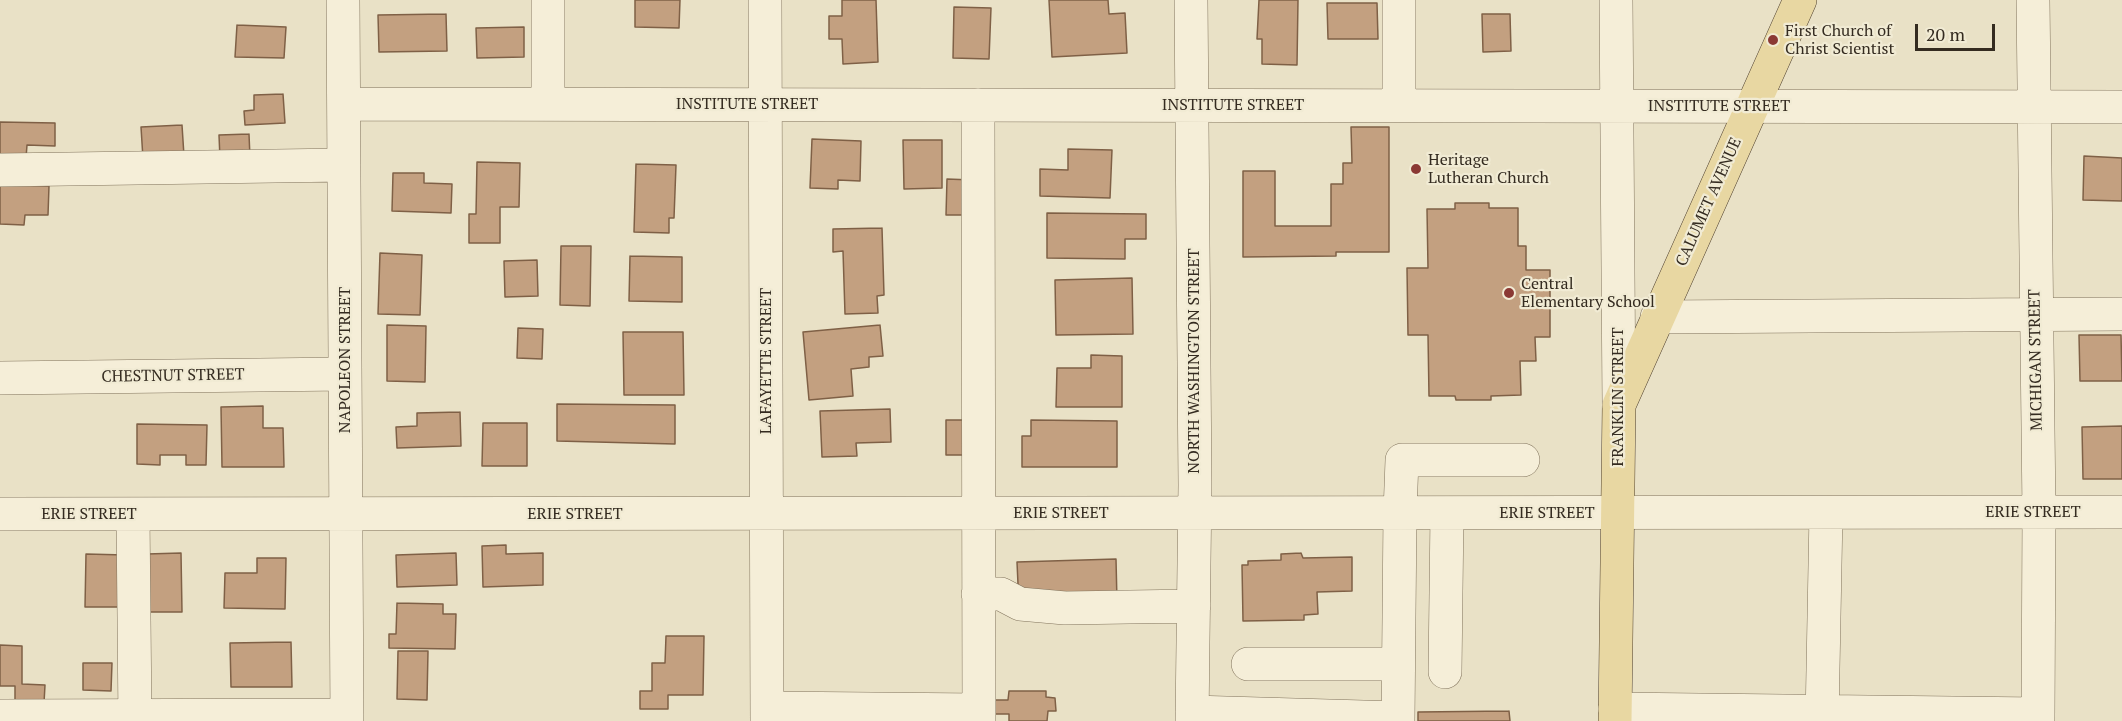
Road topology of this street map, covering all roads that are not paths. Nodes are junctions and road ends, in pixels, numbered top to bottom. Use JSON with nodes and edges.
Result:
{"nodes":[{"id":1,"x":343,"y":0,"type":"edge"},
{"id":2,"x":548,"y":0,"type":"edge"},
{"id":3,"x":765,"y":0,"type":"edge"},
{"id":4,"x":1191,"y":0,"type":"edge"},
{"id":5,"x":1399,"y":0,"type":"edge"},
{"id":6,"x":1616,"y":0,"type":"edge"},
{"id":7,"x":1800,"y":0,"type":"edge"},
{"id":8,"x":2033,"y":0,"type":"edge"},
{"id":9,"x":344,"y":104,"type":"junction"},
{"id":10,"x":548,"y":104,"type":"junction"},
{"id":11,"x":765,"y":104,"type":"junction"},
{"id":12,"x":978,"y":105,"type":"junction"},
{"id":13,"x":1193,"y":105,"type":"junction"},
{"id":14,"x":1399,"y":105,"type":"junction"},
{"id":15,"x":1618,"y":106,"type":"junction"},
{"id":16,"x":1752,"y":106,"type":"junction"},
{"id":17,"x":2034,"y":106,"type":"junction"},
{"id":18,"x":2122,"y":106,"type":"edge"},
{"id":19,"x":344,"y":165,"type":"junction"},
{"id":20,"x":0,"y":171,"type":"edge"},
{"id":21,"x":2035,"y":314,"type":"junction"},
{"id":22,"x":2122,"y":314,"type":"edge"},
{"id":23,"x":1657,"y":317,"type":"junction"},
{"id":24,"x":345,"y":374,"type":"junction"},
{"id":25,"x":0,"y":378,"type":"edge"},
{"id":26,"x":1619,"y":405,"type":"junction"},
{"id":27,"x":1523,"y":460,"type":"dead end"},
{"id":28,"x":2038,"y":512,"type":"junction"},
{"id":29,"x":2122,"y":512,"type":"edge"},
{"id":30,"x":1195,"y":513,"type":"junction"},
{"id":31,"x":1400,"y":513,"type":"junction"},
{"id":32,"x":1447,"y":513,"type":"junction"},
{"id":33,"x":1618,"y":513,"type":"junction"},
{"id":34,"x":1826,"y":513,"type":"junction"},
{"id":35,"x":0,"y":514,"type":"edge"},
{"id":36,"x":133,"y":514,"type":"junction"},
{"id":37,"x":346,"y":514,"type":"junction"},
{"id":38,"x":766,"y":514,"type":"junction"},
{"id":39,"x":978,"y":514,"type":"junction"},
{"id":40,"x":978,"y":594,"type":"junction"},
{"id":41,"x":1194,"y":606,"type":"junction"},
{"id":42,"x":1248,"y":664,"type":"dead end"},
{"id":43,"x":1398,"y":664,"type":"junction"},
{"id":44,"x":1445,"y":672,"type":"dead end"},
{"id":45,"x":767,"y":715,"type":"edge"},
{"id":46,"x":979,"y":715,"type":"edge"},
{"id":47,"x":1615,"y":715,"type":"edge"},
{"id":48,"x":0,"y":716,"type":"edge"},
{"id":49,"x":1821,"y":716,"type":"edge"},
{"id":50,"x":1192,"y":717,"type":"edge"},
{"id":51,"x":2038,"y":717,"type":"edge"},
{"id":52,"x":135,"y":718,"type":"edge"},
{"id":53,"x":347,"y":718,"type":"edge"},
{"id":54,"x":1398,"y":719,"type":"edge"}],
"edges":[{"from":1,"to":9,"type":"street","name":"NAPOLEON STREET"},
{"from":2,"to":10,"type":"street"},
{"from":3,"to":11,"type":"street","name":"LAFAYETTE STREET"},
{"from":4,"to":13,"type":"street","name":"NORTH WASHINGTON STREET"},
{"from":5,"to":14,"type":"street"},
{"from":6,"to":15,"type":"street","name":"FRANKLIN STREET"},
{"from":7,"to":16,"type":"main road","name":"CALUMET AVENUE"},
{"from":8,"to":17,"type":"street","name":"MICHIGAN STREET"},
{"from":9,"to":10,"type":"street","name":"INSTITUTE STREET"},
{"from":9,"to":19,"type":"street","name":"NAPOLEON STREET"},
{"from":10,"to":11,"type":"street","name":"INSTITUTE STREET"},
{"from":11,"to":12,"type":"street","name":"INSTITUTE STREET"},
{"from":11,"to":38,"type":"street","name":"LAFAYETTE STREET"},
{"from":12,"to":13,"type":"street","name":"INSTITUTE STREET"},
{"from":12,"to":39,"type":"street"},
{"from":13,"to":14,"type":"street","name":"INSTITUTE STREET"},
{"from":13,"to":30,"type":"street","name":"NORTH WASHINGTON STREET"},
{"from":14,"to":15,"type":"street","name":"INSTITUTE STREET"},
{"from":15,"to":16,"type":"street","name":"INSTITUTE STREET"},
{"from":15,"to":26,"type":"street","name":"FRANKLIN STREET"},
{"from":16,"to":17,"type":"street","name":"INSTITUTE STREET"},
{"from":16,"to":23,"type":"main road","name":"CALUMET AVENUE"},
{"from":17,"to":18,"type":"street","name":"INSTITUTE STREET"},
{"from":17,"to":21,"type":"street","name":"MICHIGAN STREET"},
{"from":19,"to":20,"type":"street"},
{"from":19,"to":24,"type":"street","name":"NAPOLEON STREET"},
{"from":21,"to":22,"type":"street"},
{"from":21,"to":23,"type":"street"},
{"from":21,"to":28,"type":"street","name":"MICHIGAN STREET"},
{"from":23,"to":26,"type":"main road","name":"CALUMET AVENUE"},
{"from":24,"to":25,"type":"street","name":"CHESTNUT STREET"},
{"from":24,"to":37,"type":"street","name":"NAPOLEON STREET"},
{"from":26,"to":33,"type":"main road","name":"FRANKLIN STREET"},
{"from":27,"to":31,"type":"street"},
{"from":28,"to":29,"type":"street","name":"ERIE STREET"},
{"from":28,"to":34,"type":"street","name":"ERIE STREET"},
{"from":28,"to":51,"type":"street","name":"MICHIGAN STREET"},
{"from":30,"to":31,"type":"street","name":"ERIE STREET"},
{"from":30,"to":39,"type":"street","name":"ERIE STREET"},
{"from":30,"to":41,"type":"street","name":"NORTH WASHINGTON STREET"},
{"from":31,"to":32,"type":"street","name":"ERIE STREET"},
{"from":31,"to":43,"type":"street"},
{"from":32,"to":33,"type":"street","name":"ERIE STREET"},
{"from":32,"to":44,"type":"street"},
{"from":33,"to":34,"type":"street","name":"ERIE STREET"},
{"from":33,"to":47,"type":"main road","name":"FRANKLIN STREET"},
{"from":34,"to":49,"type":"street"},
{"from":35,"to":36,"type":"street","name":"ERIE STREET"},
{"from":36,"to":37,"type":"street","name":"ERIE STREET"},
{"from":36,"to":52,"type":"street"},
{"from":37,"to":38,"type":"street","name":"ERIE STREET"},
{"from":37,"to":53,"type":"street","name":"NAPOLEON STREET"},
{"from":38,"to":39,"type":"street","name":"ERIE STREET"},
{"from":38,"to":45,"type":"street","name":"LAFAYETTE STREET"},
{"from":39,"to":40,"type":"street"},
{"from":40,"to":41,"type":"street"},
{"from":40,"to":46,"type":"street"},
{"from":41,"to":50,"type":"street","name":"NORTH WASHINGTON STREET"},
{"from":42,"to":43,"type":"street"},
{"from":43,"to":54,"type":"street"},
{"from":45,"to":46,"type":"street"},
{"from":47,"to":49,"type":"street"},
{"from":48,"to":52,"type":"street"},
{"from":49,"to":51,"type":"street"},
{"from":50,"to":54,"type":"street"},
{"from":52,"to":53,"type":"street"}]}
